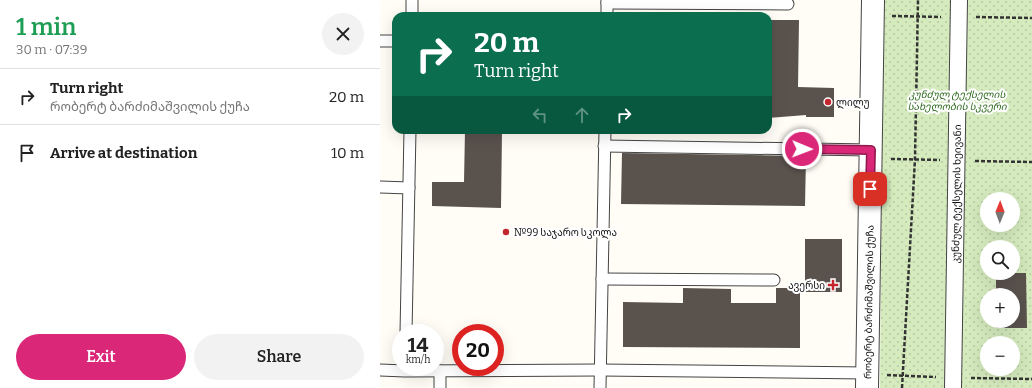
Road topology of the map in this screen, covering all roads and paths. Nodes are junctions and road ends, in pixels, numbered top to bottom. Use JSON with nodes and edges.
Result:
{"nodes":[{"id":1,"x":412,"y":0,"type":"edge"},
{"id":2,"x":873,"y":0,"type":"edge"},
{"id":3,"x":918,"y":0,"type":"edge"},
{"id":4,"x":959,"y":0,"type":"edge"},
{"id":5,"x":607,"y":2,"type":"edge"},
{"id":6,"x":788,"y":4,"type":"dead end"},
{"id":7,"x":412,"y":12,"type":"edge"},
{"id":8,"x":380,"y":40,"type":"edge"},
{"id":9,"x":392,"y":41,"type":"edge"},
{"id":10,"x":410,"y":134,"type":"edge"},
{"id":11,"x":605,"y":134,"type":"edge"},
{"id":12,"x":604,"y":146,"type":"junction"},
{"id":13,"x":871,"y":150,"type":"junction"},
{"id":14,"x":380,"y":187,"type":"edge"},
{"id":15,"x":409,"y":188,"type":"junction"},
{"id":16,"x":602,"y":279,"type":"junction"},
{"id":17,"x":774,"y":280,"type":"dead end"},
{"id":18,"x":406,"y":324,"type":"edge"},
{"id":19,"x":380,"y":370,"type":"edge"},
{"id":20,"x":392,"y":370,"type":"edge"},
{"id":21,"x":600,"y":370,"type":"junction"},
{"id":22,"x":444,"y":371,"type":"edge"},
{"id":23,"x":440,"y":376,"type":"edge"},
{"id":24,"x":867,"y":381,"type":"edge"},
{"id":25,"x":440,"y":388,"type":"edge"},
{"id":26,"x":600,"y":388,"type":"edge"},
{"id":27,"x":902,"y":388,"type":"edge"},
{"id":28,"x":953,"y":388,"type":"edge"}],
"edges":[{"from":1,"to":7,"type":"lane"},
{"from":2,"to":13,"type":"street","name":"რობერტ ბარძიმაშვილის ქუჩა"},
{"from":3,"to":27,"type":"path"},
{"from":4,"to":28,"type":"street","name":"კუნძულ ტექსელის ხეივანი"},
{"from":5,"to":6,"type":"lane"},
{"from":8,"to":9,"type":"lane"},
{"from":10,"to":15,"type":"lane"},
{"from":11,"to":12,"type":"lane"},
{"from":12,"to":13,"type":"lane"},
{"from":12,"to":16,"type":"lane"},
{"from":13,"to":24,"type":"street","name":"რობერტ ბარძიმაშვილის ქუჩა"},
{"from":14,"to":15,"type":"lane"},
{"from":15,"to":18,"type":"lane"},
{"from":16,"to":17,"type":"lane"},
{"from":16,"to":21,"type":"lane"},
{"from":19,"to":20,"type":"lane"},
{"from":21,"to":22,"type":"lane"},
{"from":21,"to":24,"type":"lane"},
{"from":21,"to":26,"type":"lane"},
{"from":23,"to":25,"type":"lane"}]}
